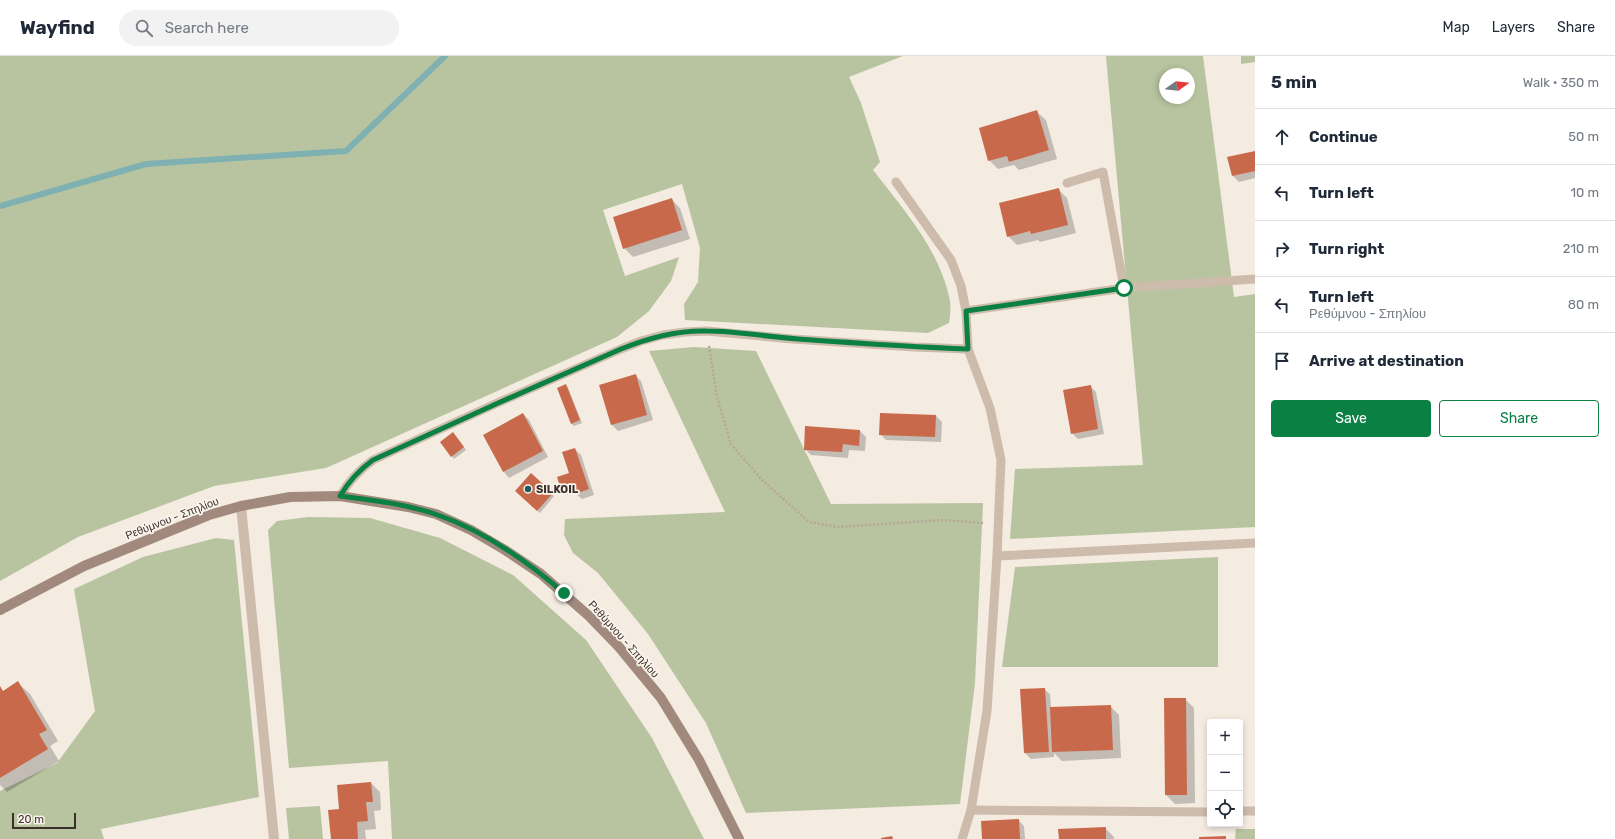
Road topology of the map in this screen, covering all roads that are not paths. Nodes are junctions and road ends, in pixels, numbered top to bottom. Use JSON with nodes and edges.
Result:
{"nodes":[{"id":1,"x":896,"y":182,"type":"dead end"},
{"id":2,"x":1067,"y":183,"type":"dead end"},
{"id":3,"x":1255,"y":279,"type":"edge"},
{"id":4,"x":1124,"y":288,"type":"junction"},
{"id":5,"x":966,"y":311,"type":"junction"},
{"id":6,"x":968,"y":349,"type":"junction"},
{"id":7,"x":340,"y":496,"type":"junction"},
{"id":8,"x":242,"y":506,"type":"junction"},
{"id":9,"x":1255,"y":543,"type":"edge"},
{"id":10,"x":997,"y":556,"type":"junction"},
{"id":11,"x":0,"y":610,"type":"edge"},
{"id":12,"x":971,"y":810,"type":"junction"},
{"id":13,"x":1243,"y":811,"type":"edge"},
{"id":14,"x":1255,"y":811,"type":"edge"},
{"id":15,"x":1207,"y":812,"type":"edge"},
{"id":16,"x":274,"y":839,"type":"edge"},
{"id":17,"x":739,"y":839,"type":"edge"},
{"id":18,"x":962,"y":839,"type":"edge"}],
"edges":[{"from":1,"to":5,"type":"lane"},
{"from":2,"to":4,"type":"lane"},
{"from":3,"to":4,"type":"lane"},
{"from":4,"to":5,"type":"lane"},
{"from":5,"to":6,"type":"lane"},
{"from":6,"to":7,"type":"lane"},
{"from":6,"to":10,"type":"lane"},
{"from":7,"to":8,"type":"main road","name":"Ρεθύμνου - Σπηλίου"},
{"from":7,"to":17,"type":"main road","name":"Ρεθύμνου - Σπηλίου"},
{"from":8,"to":11,"type":"main road","name":"Ρεθύμνου - Σπηλίου"},
{"from":8,"to":16,"type":"street"},
{"from":9,"to":10,"type":"lane"},
{"from":10,"to":12,"type":"lane"},
{"from":12,"to":15,"type":"lane"},
{"from":12,"to":18,"type":"lane"},
{"from":13,"to":14,"type":"lane"}]}
